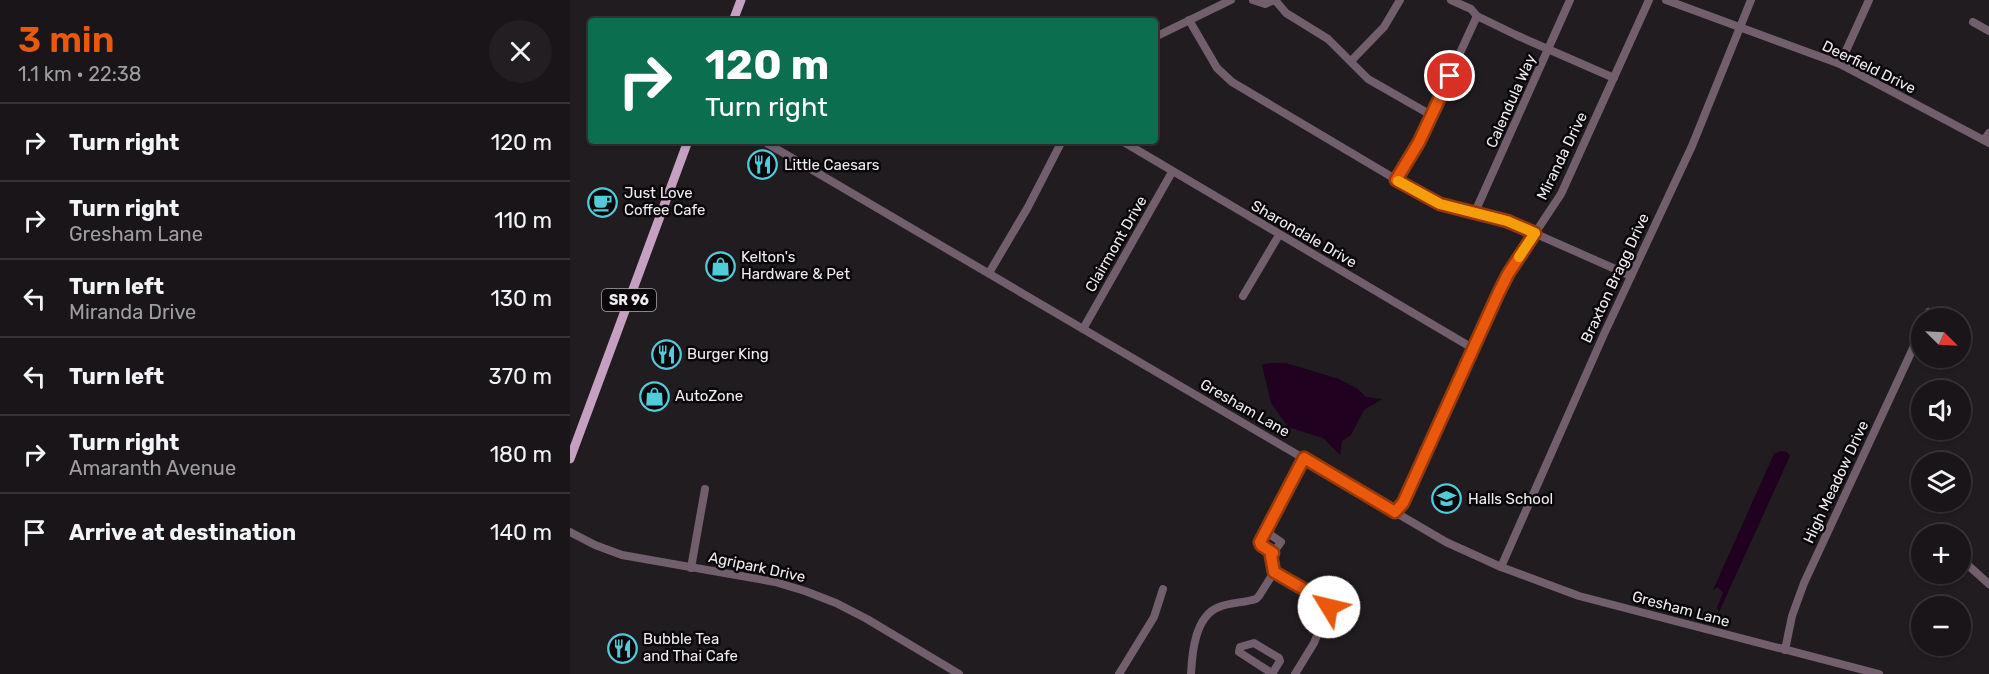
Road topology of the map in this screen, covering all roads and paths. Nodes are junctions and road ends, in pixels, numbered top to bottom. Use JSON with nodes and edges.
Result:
{"nodes":[{"id":1,"x":741,"y":0,"type":"edge"},
{"id":2,"x":1231,"y":0,"type":"edge"},
{"id":3,"x":1253,"y":0,"type":"edge"},
{"id":4,"x":1275,"y":0,"type":"edge"},
{"id":5,"x":1400,"y":0,"type":"edge"},
{"id":6,"x":1451,"y":0,"type":"edge"},
{"id":7,"x":1570,"y":0,"type":"edge"},
{"id":8,"x":1649,"y":0,"type":"edge"},
{"id":9,"x":1666,"y":0,"type":"edge"},
{"id":10,"x":1751,"y":0,"type":"edge"},
{"id":11,"x":1869,"y":0,"type":"edge"},
{"id":12,"x":1478,"y":16,"type":"junction"},
{"id":13,"x":734,"y":18,"type":"edge"},
{"id":14,"x":1190,"y":20,"type":"junction"},
{"id":15,"x":1973,"y":22,"type":"dead end"},
{"id":16,"x":1742,"y":27,"type":"junction"},
{"id":17,"x":1989,"y":31,"type":"edge"},
{"id":18,"x":1158,"y":36,"type":"edge"},
{"id":19,"x":1548,"y":49,"type":"junction"},
{"id":20,"x":1351,"y":61,"type":"junction"},
{"id":21,"x":1840,"y":64,"type":"junction"},
{"id":22,"x":1614,"y":78,"type":"junction"},
{"id":23,"x":1431,"y":115,"type":"junction"},
{"id":24,"x":1989,"y":133,"type":"edge"},
{"id":25,"x":1986,"y":142,"type":"edge"},
{"id":26,"x":687,"y":144,"type":"edge"},
{"id":27,"x":769,"y":144,"type":"edge"},
{"id":28,"x":1060,"y":144,"type":"edge"},
{"id":29,"x":1127,"y":144,"type":"edge"},
{"id":30,"x":1172,"y":172,"type":"junction"},
{"id":31,"x":1396,"y":180,"type":"junction"},
{"id":32,"x":1475,"y":212,"type":"junction"},
{"id":33,"x":1535,"y":233,"type":"junction"},
{"id":34,"x":1279,"y":235,"type":"junction"},
{"id":35,"x":989,"y":273,"type":"junction"},
{"id":36,"x":1631,"y":276,"type":"junction"},
{"id":37,"x":1243,"y":296,"type":"dead end"},
{"id":38,"x":1083,"y":329,"type":"junction"},
{"id":39,"x":1474,"y":349,"type":"junction"},
{"id":40,"x":1911,"y":353,"type":"edge"},
{"id":41,"x":1304,"y":458,"type":"junction"},
{"id":42,"x":570,"y":459,"type":"edge"},
{"id":43,"x":705,"y":489,"type":"dead end"},
{"id":44,"x":1395,"y":512,"type":"junction"},
{"id":45,"x":1265,"y":531,"type":"junction"},
{"id":46,"x":570,"y":532,"type":"edge"},
{"id":47,"x":1273,"y":553,"type":"junction"},
{"id":48,"x":1501,"y":567,"type":"junction"},
{"id":49,"x":691,"y":568,"type":"junction"},
{"id":50,"x":1971,"y":568,"type":"edge"},
{"id":51,"x":1274,"y":572,"type":"junction"},
{"id":52,"x":1989,"y":584,"type":"edge"},
{"id":53,"x":1163,"y":589,"type":"dead end"},
{"id":54,"x":1785,"y":650,"type":"junction"},
{"id":55,"x":959,"y":674,"type":"edge"},
{"id":56,"x":1119,"y":674,"type":"edge"},
{"id":57,"x":1191,"y":674,"type":"edge"},
{"id":58,"x":1272,"y":674,"type":"edge"},
{"id":59,"x":1295,"y":674,"type":"edge"},
{"id":60,"x":1879,"y":674,"type":"edge"}],
"edges":[{"from":1,"to":13,"type":"main road"},
{"from":2,"to":14,"type":"street"},
{"from":3,"to":4,"type":"street"},
{"from":4,"to":20,"type":"street"},
{"from":5,"to":20,"type":"street"},
{"from":6,"to":12,"type":"street"},
{"from":7,"to":19,"type":"street","name":"Calendula Way"},
{"from":8,"to":22,"type":"street","name":"Miranda Drive"},
{"from":9,"to":16,"type":"street","name":"Deerfield Drive"},
{"from":10,"to":16,"type":"street","name":"Braxton Bragg Drive"},
{"from":11,"to":21,"type":"street"},
{"from":12,"to":19,"type":"street"},
{"from":12,"to":23,"type":"street"},
{"from":14,"to":18,"type":"street"},
{"from":14,"to":31,"type":"street"},
{"from":15,"to":17,"type":"street"},
{"from":16,"to":21,"type":"street","name":"Deerfield Drive"},
{"from":16,"to":36,"type":"street","name":"Braxton Bragg Drive"},
{"from":19,"to":22,"type":"street"},
{"from":19,"to":32,"type":"street","name":"Calendula Way"},
{"from":20,"to":23,"type":"street"},
{"from":21,"to":25,"type":"street","name":"Deerfield Drive"},
{"from":22,"to":33,"type":"street","name":"Miranda Drive"},
{"from":23,"to":31,"type":"street"},
{"from":24,"to":25,"type":"street"},
{"from":26,"to":42,"type":"main road","number":"SR 96"},
{"from":27,"to":35,"type":"street","name":"Gresham Lane"},
{"from":28,"to":35,"type":"street"},
{"from":29,"to":30,"type":"street","name":"Sharondale Drive"},
{"from":30,"to":34,"type":"street","name":"Sharondale Drive"},
{"from":30,"to":38,"type":"street","name":"Clairmont Drive"},
{"from":31,"to":32,"type":"street"},
{"from":32,"to":33,"type":"street"},
{"from":33,"to":36,"type":"street"},
{"from":33,"to":39,"type":"street","name":"Miranda Drive"},
{"from":34,"to":37,"type":"street"},
{"from":34,"to":39,"type":"street","name":"Sharondale Drive"},
{"from":35,"to":38,"type":"street","name":"Gresham Lane"},
{"from":36,"to":48,"type":"street","name":"Braxton Bragg Drive"},
{"from":38,"to":41,"type":"street","name":"Gresham Lane"},
{"from":39,"to":44,"type":"street","name":"Miranda Drive"},
{"from":40,"to":54,"type":"street","name":"High Meadow Drive"},
{"from":41,"to":44,"type":"street","name":"Gresham Lane"},
{"from":41,"to":45,"type":"street"},
{"from":43,"to":49,"type":"street"},
{"from":44,"to":48,"type":"street","name":"Gresham Lane"},
{"from":45,"to":47,"type":"street"},
{"from":45,"to":47,"type":"street"},
{"from":46,"to":49,"type":"street","name":"Agripark Drive"},
{"from":47,"to":51,"type":"street"},
{"from":48,"to":54,"type":"street","name":"Gresham Lane"},
{"from":49,"to":55,"type":"street","name":"Agripark Drive"},
{"from":50,"to":52,"type":"street"},
{"from":51,"to":57,"type":"street"},
{"from":51,"to":59,"type":"street"},
{"from":53,"to":56,"type":"street"},
{"from":54,"to":60,"type":"street","name":"Gresham Lane"},
{"from":58,"to":58,"type":"street"}]}
